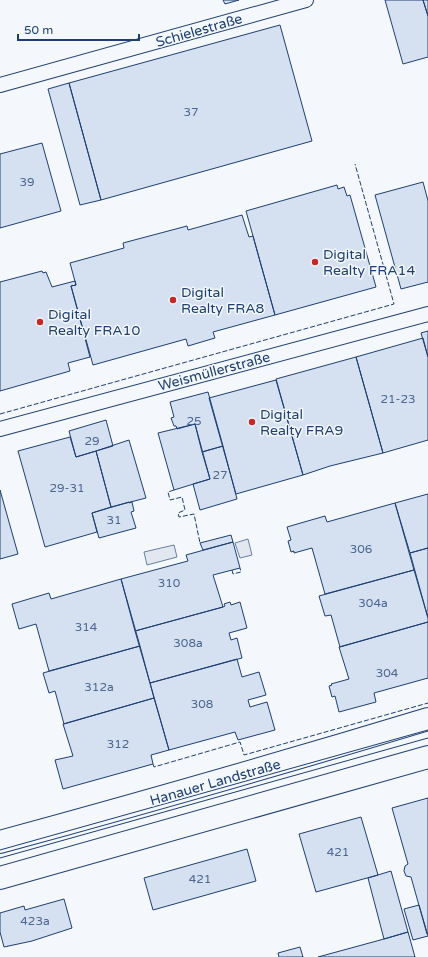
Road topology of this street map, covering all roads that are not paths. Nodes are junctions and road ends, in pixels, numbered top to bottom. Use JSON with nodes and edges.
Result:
{"nodes":[{"id":1,"x":306,"y":0,"type":"edge"},
{"id":2,"x":0,"y":85,"type":"edge"},
{"id":3,"x":428,"y":314,"type":"edge"},
{"id":4,"x":0,"y":429,"type":"edge"},
{"id":5,"x":428,"y":719,"type":"edge"},
{"id":6,"x":428,"y":757,"type":"edge"},
{"id":7,"x":0,"y":842,"type":"edge"},
{"id":8,"x":0,"y":878,"type":"edge"}],
"edges":[{"from":1,"to":2,"type":"street","name":"Schielestraße"},
{"from":3,"to":4,"type":"street","name":"Weismüllerstraße"},
{"from":5,"to":7,"type":"main road","name":"Hanauer Landstraße"},
{"from":6,"to":8,"type":"main road"}]}
